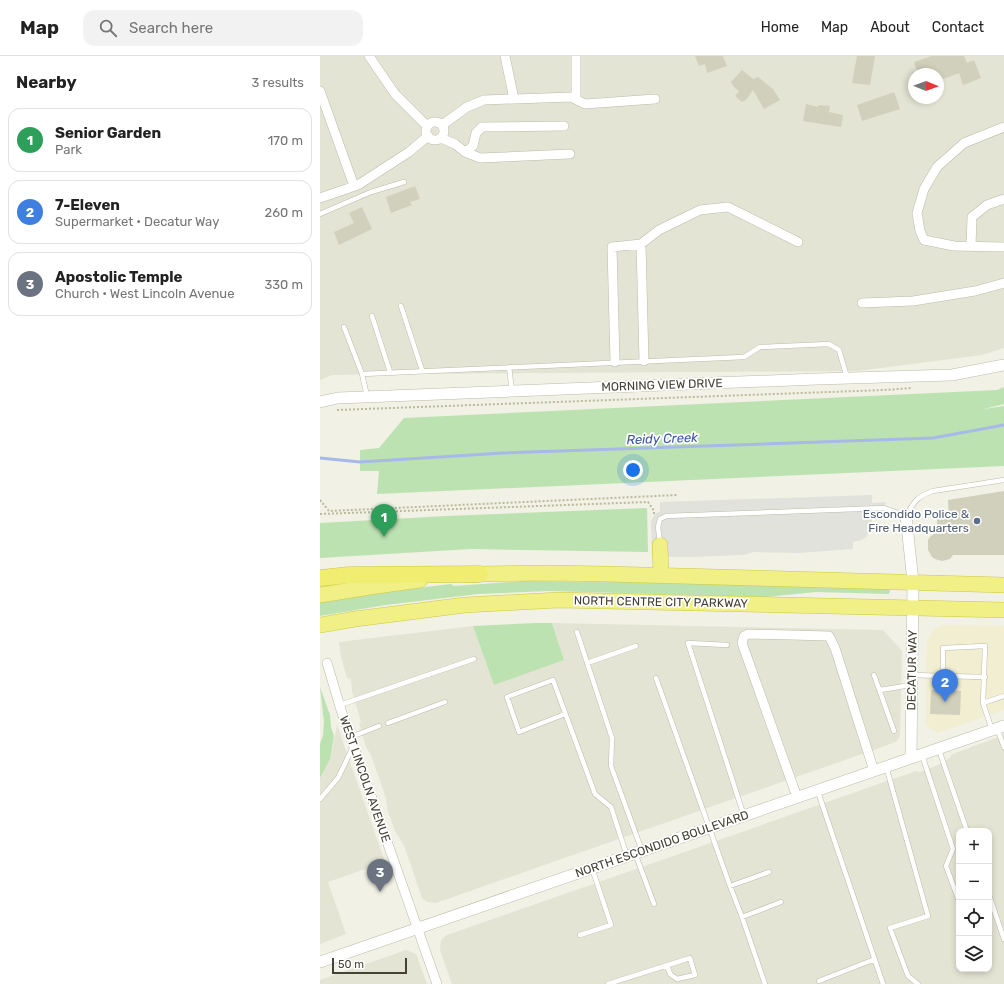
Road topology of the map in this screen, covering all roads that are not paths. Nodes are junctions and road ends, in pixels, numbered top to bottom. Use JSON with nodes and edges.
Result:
{"nodes":[{"id":1,"x":369,"y":56,"type":"edge"},
{"id":2,"x":504,"y":56,"type":"edge"},
{"id":3,"x":576,"y":56,"type":"edge"},
{"id":4,"x":320,"y":91,"type":"edge"},
{"id":5,"x":655,"y":98,"type":"dead end"},
{"id":6,"x":514,"y":99,"type":"junction"},
{"id":7,"x":576,"y":99,"type":"junction"},
{"id":8,"x":442,"y":125,"type":"junction"},
{"id":9,"x":427,"y":126,"type":"junction"},
{"id":10,"x":564,"y":126,"type":"dead end"},
{"id":11,"x":1004,"y":126,"type":"edge"},
{"id":12,"x":428,"y":136,"type":"junction"},
{"id":13,"x":441,"y":138,"type":"junction"},
{"id":14,"x":465,"y":152,"type":"junction"},
{"id":15,"x":570,"y":154,"type":"dead end"},
{"id":16,"x":404,"y":182,"type":"dead end"},
{"id":17,"x":354,"y":186,"type":"junction"},
{"id":18,"x":320,"y":198,"type":"edge"},
{"id":19,"x":1004,"y":199,"type":"edge"},
{"id":20,"x":320,"y":214,"type":"edge"},
{"id":21,"x":798,"y":242,"type":"dead end"},
{"id":22,"x":641,"y":244,"type":"junction"},
{"id":23,"x":971,"y":246,"type":"junction"},
{"id":24,"x":1004,"y":247,"type":"edge"},
{"id":25,"x":1004,"y":283,"type":"edge"},
{"id":26,"x":862,"y":303,"type":"dead end"},
{"id":27,"x":401,"y":306,"type":"dead end"},
{"id":28,"x":372,"y":316,"type":"dead end"},
{"id":29,"x":344,"y":327,"type":"dead end"},
{"id":30,"x":644,"y":361,"type":"junction"},
{"id":31,"x":615,"y":362,"type":"junction"},
{"id":32,"x":1004,"y":365,"type":"edge"},
{"id":33,"x":509,"y":367,"type":"junction"},
{"id":34,"x":422,"y":370,"type":"junction"},
{"id":35,"x":390,"y":372,"type":"junction"},
{"id":36,"x":362,"y":374,"type":"junction"},
{"id":37,"x":848,"y":378,"type":"junction"},
{"id":38,"x":512,"y":392,"type":"junction"},
{"id":39,"x":367,"y":397,"type":"junction"},
{"id":40,"x":320,"y":402,"type":"edge"},
{"id":41,"x":1004,"y":480,"type":"edge"},
{"id":42,"x":906,"y":516,"type":"junction"},
{"id":43,"x":660,"y":545,"type":"joint"},
{"id":44,"x":480,"y":574,"type":"junction"},
{"id":45,"x":661,"y":575,"type":"junction"},
{"id":46,"x":320,"y":578,"type":"edge"},
{"id":47,"x":913,"y":582,"type":"junction"},
{"id":48,"x":1004,"y":585,"type":"edge"},
{"id":49,"x":320,"y":595,"type":"edge"},
{"id":50,"x":913,"y":608,"type":"junction"},
{"id":51,"x":1004,"y":610,"type":"edge"},
{"id":52,"x":320,"y":625,"type":"edge"},
{"id":53,"x":577,"y":632,"type":"dead end"},
{"id":54,"x":727,"y":645,"type":"dead end"},
{"id":55,"x":636,"y":646,"type":"dead end"},
{"id":56,"x":474,"y":659,"type":"dead end"},
{"id":57,"x":327,"y":663,"type":"dead end"},
{"id":58,"x":587,"y":663,"type":"junction"},
{"id":59,"x":874,"y":675,"type":"dead end"},
{"id":60,"x":943,"y":676,"type":"junction"},
{"id":61,"x":985,"y":677,"type":"junction"},
{"id":62,"x":656,"y":678,"type":"dead end"},
{"id":63,"x":912,"y":680,"type":"junction"},
{"id":64,"x":880,"y":690,"type":"junction"},
{"id":65,"x":1004,"y":696,"type":"edge"},
{"id":66,"x":445,"y":702,"type":"dead end"},
{"id":67,"x":983,"y":703,"type":"junction"},
{"id":68,"x":340,"y":705,"type":"junction"},
{"id":69,"x":565,"y":714,"type":"junction"},
{"id":70,"x":388,"y":723,"type":"dead end"},
{"id":71,"x":380,"y":726,"type":"dead end"},
{"id":72,"x":998,"y":728,"type":"edge"},
{"id":73,"x":894,"y":731,"type":"dead end"},
{"id":74,"x":352,"y":742,"type":"junction"},
{"id":75,"x":1004,"y":747,"type":"edge"},
{"id":76,"x":938,"y":748,"type":"junction"},
{"id":77,"x":916,"y":756,"type":"junction"},
{"id":78,"x":886,"y":766,"type":"junction"},
{"id":79,"x":874,"y":771,"type":"junction"},
{"id":80,"x":817,"y":790,"type":"junction"},
{"id":81,"x":797,"y":797,"type":"junction"},
{"id":82,"x":320,"y":799,"type":"edge"},
{"id":83,"x":744,"y":816,"type":"junction"},
{"id":84,"x":709,"y":828,"type":"junction"},
{"id":85,"x":966,"y":828,"type":"edge"},
{"id":86,"x":635,"y":854,"type":"junction"},
{"id":87,"x":592,"y":868,"type":"junction"},
{"id":88,"x":769,"y":872,"type":"dead end"},
{"id":89,"x":730,"y":886,"type":"junction"},
{"id":90,"x":959,"y":900,"type":"edge"},
{"id":91,"x":991,"y":900,"type":"edge"},
{"id":92,"x":781,"y":902,"type":"dead end"},
{"id":93,"x":654,"y":904,"type":"dead end"},
{"id":94,"x":742,"y":917,"type":"junction"},
{"id":95,"x":417,"y":929,"type":"junction"},
{"id":96,"x":580,"y":935,"type":"dead end"},
{"id":97,"x":1004,"y":939,"type":"edge"},
{"id":98,"x":875,"y":959,"type":"junction"},
{"id":99,"x":320,"y":962,"type":"edge"},
{"id":100,"x":667,"y":965,"type":"junction"},
{"id":101,"x":819,"y":980,"type":"dead end"},
{"id":102,"x":437,"y":984,"type":"edge"},
{"id":103,"x":608,"y":984,"type":"edge"},
{"id":104,"x":765,"y":984,"type":"edge"},
{"id":105,"x":883,"y":984,"type":"edge"},
{"id":106,"x":918,"y":984,"type":"edge"}],
"edges":[{"from":1,"to":9,"type":"street"},
{"from":2,"to":6,"type":"street"},
{"from":3,"to":7,"type":"street"},
{"from":4,"to":17,"type":"street"},
{"from":5,"to":7,"type":"street"},
{"from":6,"to":7,"type":"street"},
{"from":6,"to":8,"type":"street"},
{"from":8,"to":9,"type":"street"},
{"from":8,"to":13,"type":"street"},
{"from":9,"to":12,"type":"street"},
{"from":10,"to":14,"type":"street"},
{"from":11,"to":23,"type":"street"},
{"from":12,"to":13,"type":"street"},
{"from":12,"to":17,"type":"street"},
{"from":13,"to":14,"type":"street"},
{"from":14,"to":15,"type":"street"},
{"from":16,"to":20,"type":"lane"},
{"from":17,"to":18,"type":"street"},
{"from":19,"to":23,"type":"street"},
{"from":21,"to":22,"type":"street"},
{"from":22,"to":30,"type":"street"},
{"from":22,"to":31,"type":"street"},
{"from":23,"to":24,"type":"street"},
{"from":25,"to":26,"type":"street"},
{"from":27,"to":34,"type":"lane"},
{"from":28,"to":35,"type":"lane"},
{"from":29,"to":36,"type":"lane"},
{"from":30,"to":31,"type":"lane"},
{"from":30,"to":37,"type":"lane"},
{"from":31,"to":33,"type":"lane"},
{"from":32,"to":37,"type":"street","name":"MORNING VIEW DRIVE"},
{"from":33,"to":34,"type":"lane"},
{"from":33,"to":38,"type":"lane"},
{"from":34,"to":35,"type":"lane"},
{"from":35,"to":36,"type":"lane"},
{"from":36,"to":39,"type":"lane"},
{"from":37,"to":38,"type":"street","name":"MORNING VIEW DRIVE"},
{"from":38,"to":39,"type":"street","name":"MORNING VIEW DRIVE"},
{"from":39,"to":40,"type":"street","name":"MORNING VIEW DRIVE"},
{"from":41,"to":42,"type":"lane"},
{"from":42,"to":43,"type":"lane"},
{"from":42,"to":47,"type":"street","name":"DECATUR WAY"},
{"from":43,"to":45,"type":"highway"},
{"from":44,"to":45,"type":"highway"},
{"from":44,"to":46,"type":"highway"},
{"from":44,"to":49,"type":"highway"},
{"from":45,"to":47,"type":"highway"},
{"from":47,"to":48,"type":"highway"},
{"from":47,"to":50,"type":"street","name":"DECATUR WAY"},
{"from":50,"to":51,"type":"highway","name":"NORTH CENTRE CITY PARKWAY"},
{"from":50,"to":52,"type":"highway","name":"NORTH CENTRE CITY PARKWAY"},
{"from":50,"to":63,"type":"street","name":"DECATUR WAY"},
{"from":53,"to":58,"type":"lane"},
{"from":54,"to":83,"type":"lane"},
{"from":55,"to":58,"type":"lane"},
{"from":56,"to":68,"type":"lane"},
{"from":57,"to":68,"type":"street","name":"WEST LINCOLN AVENUE"},
{"from":58,"to":86,"type":"lane"},
{"from":59,"to":64,"type":"lane"},
{"from":60,"to":61,"type":"lane"},
{"from":60,"to":61,"type":"lane"},
{"from":60,"to":63,"type":"lane"},
{"from":61,"to":67,"type":"lane"},
{"from":62,"to":84,"type":"lane"},
{"from":63,"to":64,"type":"lane"},
{"from":63,"to":77,"type":"street","name":"DECATUR WAY"},
{"from":64,"to":73,"type":"lane"},
{"from":65,"to":67,"type":"lane"},
{"from":66,"to":70,"type":"lane"},
{"from":67,"to":72,"type":"lane"},
{"from":68,"to":74,"type":"street","name":"WEST LINCOLN AVENUE"},
{"from":69,"to":69,"type":"lane"},
{"from":69,"to":86,"type":"lane"},
{"from":71,"to":74,"type":"lane"},
{"from":72,"to":75,"type":"lane"},
{"from":72,"to":76,"type":"street","name":"NORTH ESCONDIDO BOULEVARD"},
{"from":74,"to":82,"type":"lane"},
{"from":74,"to":95,"type":"street","name":"WEST LINCOLN AVENUE"},
{"from":76,"to":77,"type":"street","name":"NORTH ESCONDIDO BOULEVARD"},
{"from":76,"to":85,"type":"lane"},
{"from":77,"to":78,"type":"street","name":"NORTH ESCONDIDO BOULEVARD"},
{"from":77,"to":90,"type":"lane"},
{"from":78,"to":79,"type":"street","name":"NORTH ESCONDIDO BOULEVARD"},
{"from":78,"to":106,"type":"lane"},
{"from":79,"to":80,"type":"street","name":"NORTH ESCONDIDO BOULEVARD"},
{"from":79,"to":81,"type":"street"},
{"from":80,"to":81,"type":"street","name":"NORTH ESCONDIDO BOULEVARD"},
{"from":80,"to":98,"type":"lane"},
{"from":81,"to":83,"type":"street","name":"NORTH ESCONDIDO BOULEVARD"},
{"from":83,"to":84,"type":"street","name":"NORTH ESCONDIDO BOULEVARD"},
{"from":84,"to":86,"type":"street","name":"NORTH ESCONDIDO BOULEVARD"},
{"from":84,"to":89,"type":"lane"},
{"from":86,"to":87,"type":"street","name":"NORTH ESCONDIDO BOULEVARD"},
{"from":86,"to":93,"type":"lane"},
{"from":87,"to":95,"type":"street","name":"NORTH ESCONDIDO BOULEVARD"},
{"from":87,"to":96,"type":"lane"},
{"from":88,"to":89,"type":"lane"},
{"from":89,"to":94,"type":"lane"},
{"from":91,"to":97,"type":"lane"},
{"from":92,"to":94,"type":"lane"},
{"from":94,"to":104,"type":"lane"},
{"from":95,"to":99,"type":"street","name":"NORTH ESCONDIDO BOULEVARD"},
{"from":95,"to":102,"type":"street","name":"WEST LINCOLN AVENUE"},
{"from":98,"to":101,"type":"lane"},
{"from":98,"to":105,"type":"lane"},
{"from":100,"to":100,"type":"lane"},
{"from":100,"to":103,"type":"lane"}]}
